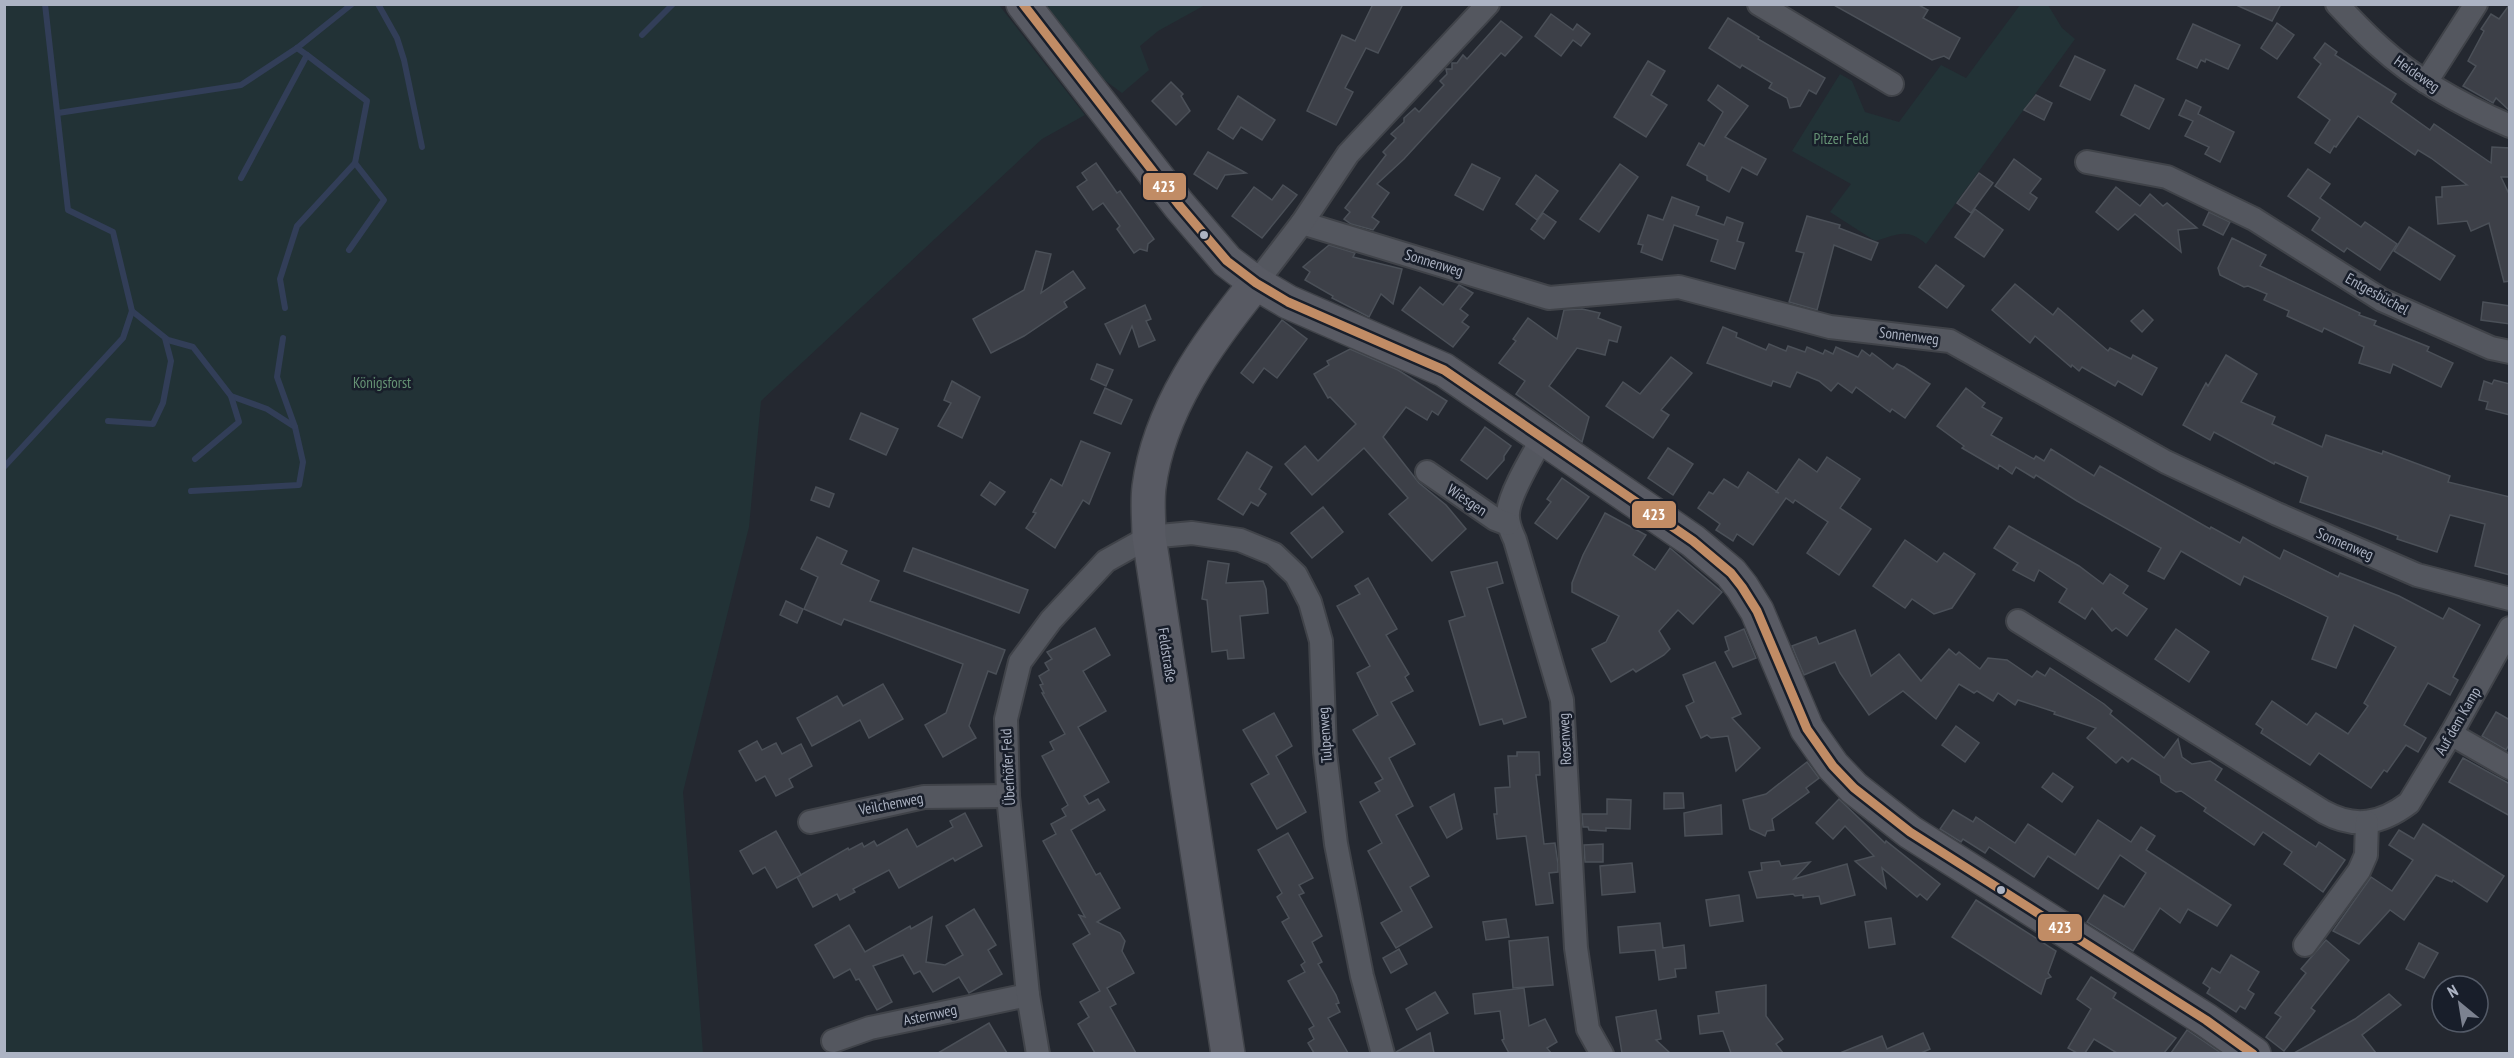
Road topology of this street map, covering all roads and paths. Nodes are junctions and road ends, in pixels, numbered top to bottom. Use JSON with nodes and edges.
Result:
{"nodes":[{"id":1,"x":1023,"y":4,"type":"edge"},
{"id":2,"x":1488,"y":4,"type":"edge"},
{"id":3,"x":1759,"y":4,"type":"edge"},
{"id":4,"x":2337,"y":4,"type":"edge"},
{"id":5,"x":2476,"y":4,"type":"edge"},
{"id":6,"x":2426,"y":82,"type":"junction"},
{"id":7,"x":1892,"y":84,"type":"dead end"},
{"id":8,"x":2510,"y":126,"type":"edge"},
{"id":9,"x":2087,"y":162,"type":"dead end"},
{"id":10,"x":1302,"y":224,"type":"junction"},
{"id":11,"x":1256,"y":283,"type":"junction"},
{"id":12,"x":2510,"y":352,"type":"edge"},
{"id":13,"x":1543,"y":436,"type":"junction"},
{"id":14,"x":1427,"y":472,"type":"dead end"},
{"id":15,"x":1508,"y":524,"type":"junction"},
{"id":16,"x":1149,"y":537,"type":"junction"},
{"id":17,"x":2510,"y":599,"type":"edge"},
{"id":18,"x":2018,"y":621,"type":"dead end"},
{"id":19,"x":2510,"y":628,"type":"edge"},
{"id":20,"x":2451,"y":734,"type":"junction"},
{"id":21,"x":2510,"y":768,"type":"edge"},
{"id":22,"x":1008,"y":795,"type":"junction"},
{"id":23,"x":810,"y":822,"type":"dead end"},
{"id":24,"x":2367,"y":822,"type":"junction"},
{"id":25,"x":2305,"y":945,"type":"dead end"},
{"id":26,"x":1028,"y":995,"type":"junction"},
{"id":27,"x":833,"y":1041,"type":"dead end"},
{"id":28,"x":1038,"y":1053,"type":"edge"},
{"id":29,"x":1228,"y":1053,"type":"edge"},
{"id":30,"x":1383,"y":1053,"type":"edge"},
{"id":31,"x":1602,"y":1053,"type":"edge"},
{"id":32,"x":2254,"y":1053,"type":"edge"}],
"edges":[{"from":1,"to":11,"type":"main road"},
{"from":2,"to":10,"type":"street"},
{"from":3,"to":7,"type":"street"},
{"from":4,"to":6,"type":"street","name":"Heideweg"},
{"from":5,"to":6,"type":"street"},
{"from":6,"to":8,"type":"street","name":"Heideweg"},
{"from":9,"to":12,"type":"street","name":"Entgesbüchel"},
{"from":10,"to":11,"type":"street"},
{"from":10,"to":17,"type":"street","name":"Sonnenweg"},
{"from":11,"to":13,"type":"main road"},
{"from":11,"to":16,"type":"main road","name":"Feldstraße"},
{"from":13,"to":15,"type":"street"},
{"from":13,"to":32,"type":"main road"},
{"from":14,"to":15,"type":"street","name":"Wiesgen"},
{"from":15,"to":31,"type":"street","name":"Rosenweg"},
{"from":16,"to":22,"type":"street","name":"Überhöfer Feld"},
{"from":16,"to":29,"type":"main road","name":"Feldstraße"},
{"from":16,"to":30,"type":"street","name":"Tulpenweg"},
{"from":18,"to":24,"type":"street","name":"Auf dem Kamp"},
{"from":19,"to":20,"type":"street","name":"Auf dem Kamp"},
{"from":20,"to":21,"type":"street"},
{"from":20,"to":24,"type":"street","name":"Auf dem Kamp"},
{"from":22,"to":23,"type":"street","name":"Veilchenweg"},
{"from":22,"to":26,"type":"street","name":"Überhöfer Feld"},
{"from":24,"to":25,"type":"street"},
{"from":26,"to":27,"type":"street","name":"Asternweg"},
{"from":26,"to":28,"type":"street","name":"Überhöfer Feld"}]}
